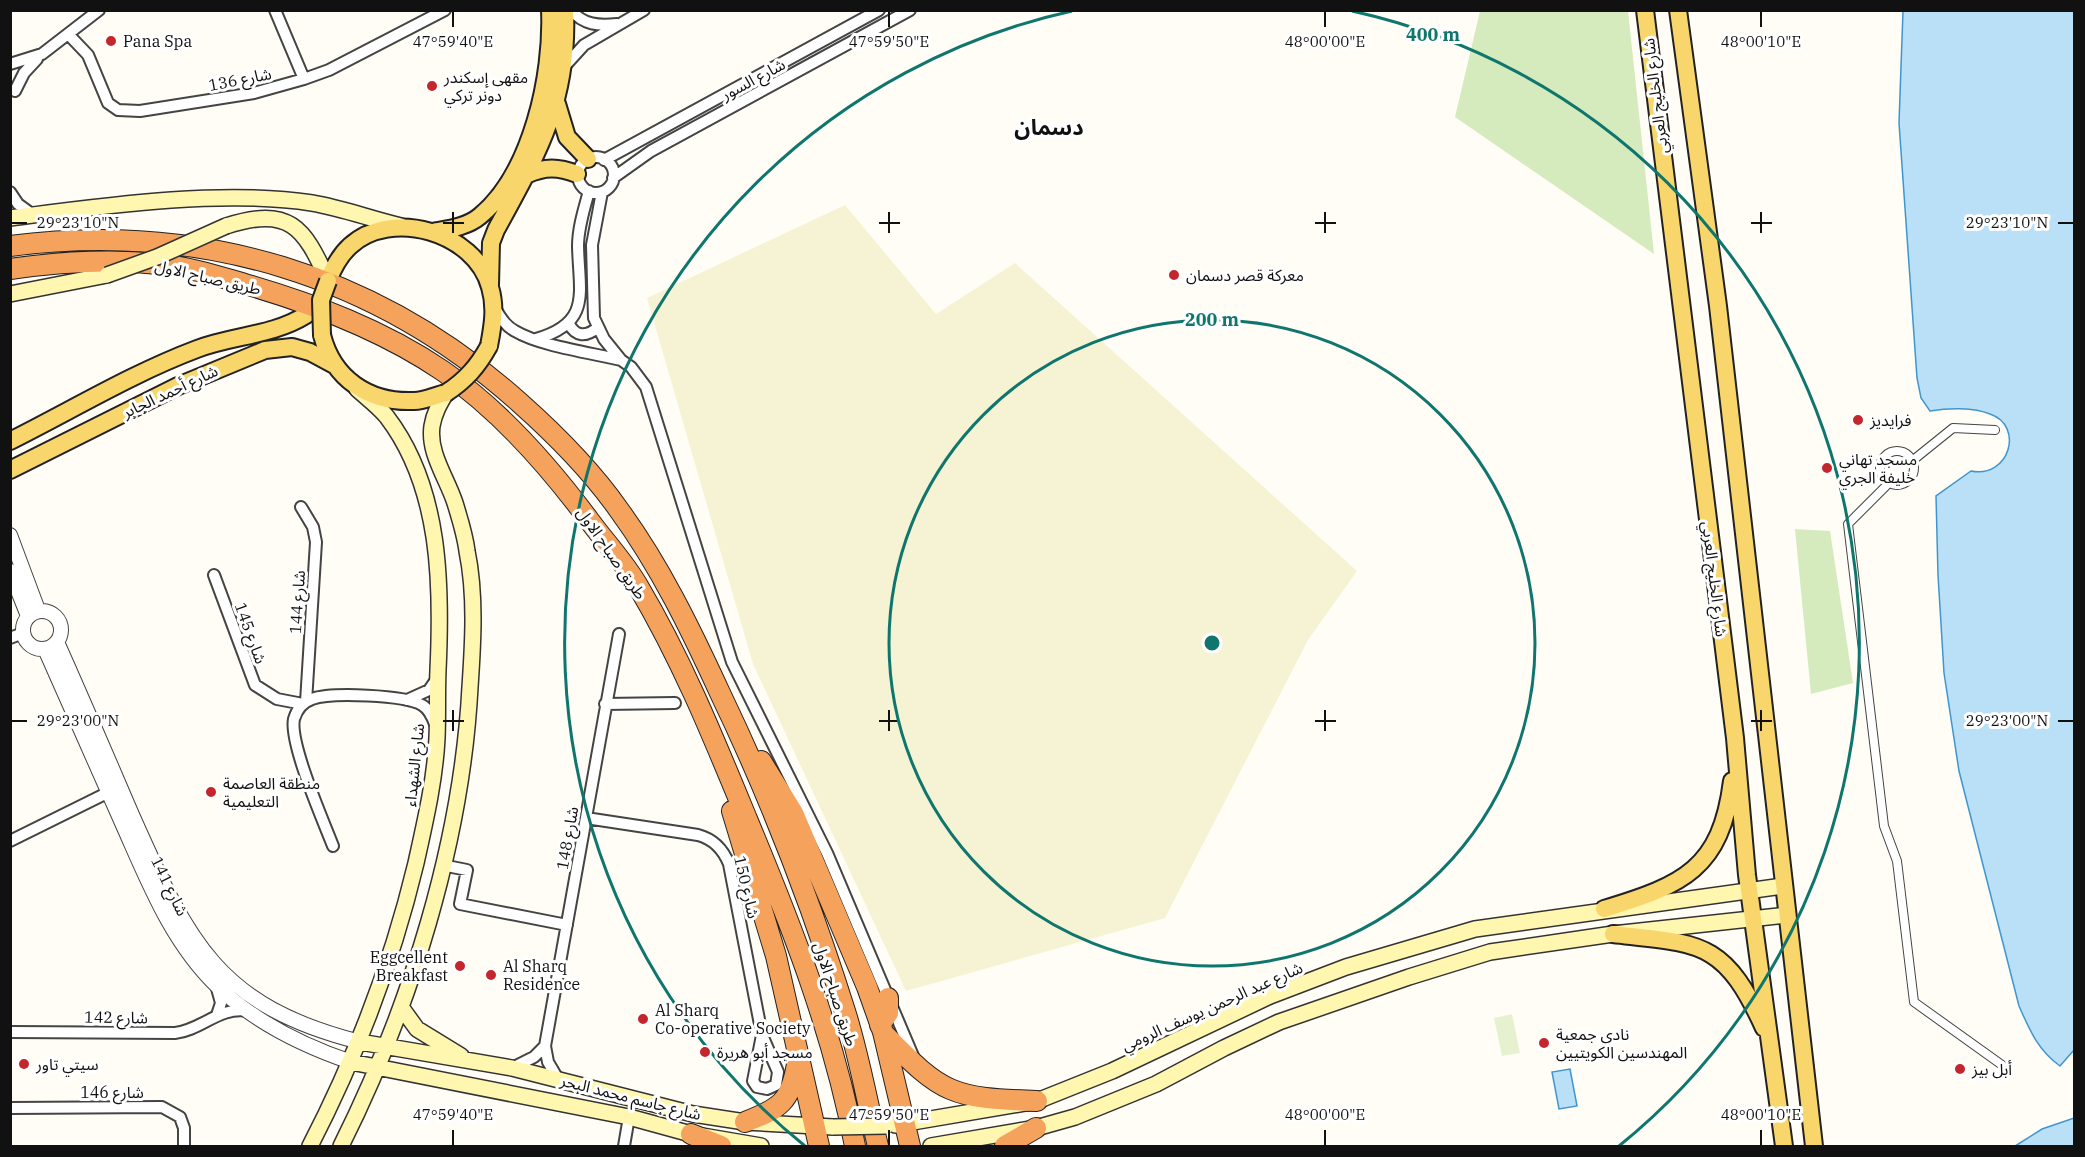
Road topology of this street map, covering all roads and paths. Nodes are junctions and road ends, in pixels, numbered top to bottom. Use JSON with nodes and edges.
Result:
{"nodes":[{"id":1,"x":99,"y":10,"type":"edge"},
{"id":2,"x":275,"y":10,"type":"edge"},
{"id":3,"x":445,"y":10,"type":"edge"},
{"id":4,"x":550,"y":10,"type":"edge"},
{"id":5,"x":565,"y":10,"type":"edge"},
{"id":6,"x":571,"y":10,"type":"edge"},
{"id":7,"x":644,"y":10,"type":"edge"},
{"id":8,"x":879,"y":10,"type":"edge"},
{"id":9,"x":910,"y":10,"type":"edge"},
{"id":10,"x":1677,"y":11,"type":"edge"},
{"id":11,"x":1646,"y":12,"type":"edge"},
{"id":12,"x":620,"y":24,"type":"junction"},
{"id":13,"x":68,"y":34,"type":"junction"},
{"id":14,"x":42,"y":54,"type":"junction"},
{"id":15,"x":10,"y":64,"type":"edge"},
{"id":16,"x":563,"y":68,"type":"junction"},
{"id":17,"x":10,"y":69,"type":"edge"},
{"id":18,"x":304,"y":80,"type":"junction"},
{"id":19,"x":12,"y":97,"type":"edge"},
{"id":20,"x":557,"y":104,"type":"junction"},
{"id":21,"x":596,"y":159,"type":"junction"},
{"id":22,"x":578,"y":174,"type":"junction"},
{"id":23,"x":526,"y":175,"type":"junction"},
{"id":24,"x":613,"y":178,"type":"junction"},
{"id":25,"x":589,"y":191,"type":"junction"},
{"id":26,"x":602,"y":192,"type":"junction"},
{"id":27,"x":11,"y":193,"type":"edge"},
{"id":28,"x":33,"y":215,"type":"junction"},
{"id":29,"x":10,"y":218,"type":"edge"},
{"id":30,"x":409,"y":228,"type":"junction"},
{"id":31,"x":433,"y":232,"type":"junction"},
{"id":32,"x":10,"y":246,"type":"edge"},
{"id":33,"x":10,"y":269,"type":"edge"},
{"id":34,"x":328,"y":281,"type":"junction"},
{"id":35,"x":490,"y":285,"type":"junction"},
{"id":36,"x":10,"y":294,"type":"edge"},
{"id":37,"x":321,"y":300,"type":"junction"},
{"id":38,"x":493,"y":304,"type":"junction"},
{"id":39,"x":569,"y":324,"type":"junction"},
{"id":40,"x":597,"y":328,"type":"junction"},
{"id":41,"x":536,"y":339,"type":"junction"},
{"id":42,"x":621,"y":360,"type":"junction"},
{"id":43,"x":336,"y":366,"type":"junction"},
{"id":44,"x":357,"y":389,"type":"junction"},
{"id":45,"x":446,"y":393,"type":"junction"},
{"id":46,"x":56,"y":418,"type":"junction"},
{"id":47,"x":1995,"y":430,"type":"dead end"},
{"id":48,"x":10,"y":441,"type":"edge"},
{"id":49,"x":10,"y":449,"type":"edge"},
{"id":50,"x":1912,"y":461,"type":"junction"},
{"id":51,"x":10,"y":470,"type":"edge"},
{"id":52,"x":1889,"y":483,"type":"junction"},
{"id":53,"x":301,"y":507,"type":"dead end"},
{"id":54,"x":10,"y":535,"type":"edge"},
{"id":55,"x":10,"y":571,"type":"edge"},
{"id":56,"x":214,"y":575,"type":"dead end"},
{"id":57,"x":33,"y":613,"type":"junction"},
{"id":58,"x":619,"y":634,"type":"dead end"},
{"id":59,"x":17,"y":635,"type":"edge"},
{"id":60,"x":57,"y":642,"type":"junction"},
{"id":61,"x":45,"y":649,"type":"junction"},
{"id":62,"x":438,"y":677,"type":"junction"},
{"id":63,"x":407,"y":700,"type":"junction"},
{"id":64,"x":699,"y":702,"type":"junction"},
{"id":65,"x":304,"y":703,"type":"junction"},
{"id":66,"x":675,"y":703,"type":"dead end"},
{"id":67,"x":605,"y":704,"type":"junction"},
{"id":68,"x":739,"y":733,"type":"junction"},
{"id":69,"x":437,"y":738,"type":"junction"},
{"id":70,"x":1735,"y":738,"type":"junction"},
{"id":71,"x":109,"y":792,"type":"junction"},
{"id":72,"x":586,"y":818,"type":"junction"},
{"id":73,"x":10,"y":841,"type":"edge"},
{"id":74,"x":333,"y":846,"type":"dead end"},
{"id":75,"x":442,"y":865,"type":"junction"},
{"id":76,"x":1783,"y":886,"type":"junction"},
{"id":77,"x":1749,"y":890,"type":"junction"},
{"id":78,"x":1604,"y":909,"type":"junction"},
{"id":79,"x":1587,"y":911,"type":"junction"},
{"id":80,"x":1786,"y":915,"type":"junction"},
{"id":81,"x":1753,"y":919,"type":"junction"},
{"id":82,"x":567,"y":925,"type":"junction"},
{"id":83,"x":1613,"y":934,"type":"junction"},
{"id":84,"x":1590,"y":938,"type":"junction"},
{"id":85,"x":216,"y":985,"type":"junction"},
{"id":86,"x":888,"y":998,"type":"junction"},
{"id":87,"x":401,"y":1007,"type":"junction"},
{"id":88,"x":251,"y":1012,"type":"junction"},
{"id":89,"x":217,"y":1015,"type":"junction"},
{"id":90,"x":881,"y":1028,"type":"junction"},
{"id":91,"x":10,"y":1032,"type":"edge"},
{"id":92,"x":762,"y":1035,"type":"dead end"},
{"id":93,"x":360,"y":1042,"type":"junction"},
{"id":94,"x":544,"y":1046,"type":"junction"},
{"id":95,"x":1772,"y":1047,"type":"junction"},
{"id":96,"x":386,"y":1048,"type":"junction"},
{"id":97,"x":798,"y":1056,"type":"junction"},
{"id":98,"x":351,"y":1062,"type":"junction"},
{"id":99,"x":472,"y":1062,"type":"junction"},
{"id":100,"x":2002,"y":1065,"type":"dead end"},
{"id":101,"x":377,"y":1067,"type":"junction"},
{"id":102,"x":512,"y":1068,"type":"junction"},
{"id":103,"x":921,"y":1072,"type":"junction"},
{"id":104,"x":558,"y":1079,"type":"junction"},
{"id":105,"x":1037,"y":1101,"type":"junction"},
{"id":106,"x":10,"y":1108,"type":"edge"},
{"id":107,"x":628,"y":1117,"type":"junction"},
{"id":108,"x":745,"y":1122,"type":"junction"},
{"id":109,"x":896,"y":1125,"type":"junction"},
{"id":110,"x":824,"y":1127,"type":"junction"},
{"id":111,"x":1036,"y":1128,"type":"junction"},
{"id":112,"x":691,"y":1134,"type":"junction"},
{"id":113,"x":184,"y":1146,"type":"edge"},
{"id":114,"x":310,"y":1146,"type":"edge"},
{"id":115,"x":341,"y":1146,"type":"edge"},
{"id":116,"x":624,"y":1146,"type":"edge"},
{"id":117,"x":722,"y":1146,"type":"edge"},
{"id":118,"x":761,"y":1146,"type":"edge"},
{"id":119,"x":819,"y":1146,"type":"edge"},
{"id":120,"x":855,"y":1146,"type":"edge"},
{"id":121,"x":878,"y":1146,"type":"edge"},
{"id":122,"x":910,"y":1146,"type":"edge"},
{"id":123,"x":931,"y":1146,"type":"edge"},
{"id":124,"x":1005,"y":1146,"type":"edge"},
{"id":125,"x":1784,"y":1146,"type":"edge"},
{"id":126,"x":1814,"y":1146,"type":"edge"}],
"edges":[{"from":1,"to":13,"type":"street"},
{"from":2,"to":18,"type":"street"},
{"from":3,"to":18,"type":"street","name":"شارع 136"},
{"from":4,"to":31,"type":"main road"},
{"from":5,"to":16,"type":"main road"},
{"from":6,"to":12,"type":"street"},
{"from":7,"to":12,"type":"street"},
{"from":8,"to":21,"type":"street","name":"شارع السور"},
{"from":9,"to":24,"type":"street","name":"شارع السور"},
{"from":10,"to":76,"type":"main road","name":"شارع الخليج العربي"},
{"from":11,"to":70,"type":"main road","name":"شارع الخليج العربي"},
{"from":12,"to":16,"type":"street"},
{"from":13,"to":14,"type":"street"},
{"from":13,"to":18,"type":"street","name":"شارع 136"},
{"from":14,"to":15,"type":"street"},
{"from":14,"to":19,"type":"street"},
{"from":16,"to":20,"type":"main road"},
{"from":17,"to":19,"type":"street"},
{"from":20,"to":21,"type":"main road"},
{"from":20,"to":23,"type":"main road"},
{"from":21,"to":22,"type":"street"},
{"from":21,"to":24,"type":"street"},
{"from":22,"to":23,"type":"main road"},
{"from":22,"to":25,"type":"street"},
{"from":23,"to":35,"type":"main road"},
{"from":24,"to":26,"type":"street"},
{"from":25,"to":26,"type":"street"},
{"from":25,"to":39,"type":"street"},
{"from":26,"to":40,"type":"street"},
{"from":27,"to":28,"type":"street"},
{"from":28,"to":29,"type":"main road"},
{"from":28,"to":30,"type":"main road"},
{"from":30,"to":31,"type":"main road"},
{"from":30,"to":34,"type":"main road"},
{"from":31,"to":35,"type":"main road"},
{"from":32,"to":68,"type":"highway","name":"طريق صباح الاول"},
{"from":33,"to":64,"type":"highway","name":"طريق صباح الاول"},
{"from":34,"to":36,"type":"main road","name":"طريق صباح الاول","bridge":true},
{"from":34,"to":37,"type":"main road","bridge":true},
{"from":35,"to":38,"type":"main road"},
{"from":37,"to":43,"type":"main road","bridge":true},
{"from":37,"to":46,"type":"main road","name":"شارع أحمد الجابر"},
{"from":38,"to":41,"type":"street"},
{"from":38,"to":45,"type":"main road","bridge":true},
{"from":39,"to":40,"type":"street"},
{"from":39,"to":41,"type":"street"},
{"from":40,"to":42,"type":"street"},
{"from":41,"to":42,"type":"street"},
{"from":42,"to":86,"type":"street"},
{"from":43,"to":44,"type":"main road"},
{"from":43,"to":51,"type":"main road","name":"شارع أحمد الجابر"},
{"from":44,"to":45,"type":"main road"},
{"from":44,"to":62,"type":"main road","name":"شارع الشهداء"},
{"from":45,"to":75,"type":"main road"},
{"from":46,"to":48,"type":"main road","name":"شارع أحمد الجابر"},
{"from":46,"to":49,"type":"main road"},
{"from":47,"to":50,"type":"street"},
{"from":50,"to":52,"type":"street"},
{"from":50,"to":52,"type":"street"},
{"from":52,"to":100,"type":"street"},
{"from":53,"to":65,"type":"street","name":"شارع 144"},
{"from":54,"to":57,"type":"street"},
{"from":55,"to":57,"type":"street"},
{"from":56,"to":65,"type":"street","name":"شارع 145"},
{"from":57,"to":59,"type":"street"},
{"from":57,"to":60,"type":"street"},
{"from":58,"to":67,"type":"street","name":"شارع 148"},
{"from":59,"to":61,"type":"street"},
{"from":60,"to":61,"type":"street"},
{"from":60,"to":93,"type":"street","name":"شارع 141"},
{"from":61,"to":71,"type":"street","name":"شارع 141"},
{"from":62,"to":63,"type":"street"},
{"from":62,"to":69,"type":"main road","name":"شارع الشهداء"},
{"from":63,"to":65,"type":"street"},
{"from":63,"to":69,"type":"street"},
{"from":64,"to":97,"type":"highway"},
{"from":64,"to":120,"type":"highway","name":"طريق صباح الاول"},
{"from":65,"to":74,"type":"street","name":"شارع 144"},
{"from":66,"to":67,"type":"street"},
{"from":67,"to":72,"type":"street","name":"شارع 148"},
{"from":68,"to":90,"type":"highway"},
{"from":68,"to":121,"type":"highway","name":"طريق صباح الاول"},
{"from":69,"to":93,"type":"main road","name":"شارع الشهداء"},
{"from":70,"to":77,"type":"main road","name":"شارع الخليج العربي"},
{"from":70,"to":78,"type":"main road"},
{"from":71,"to":73,"type":"street"},
{"from":71,"to":85,"type":"street","name":"شارع 141"},
{"from":72,"to":82,"type":"street","name":"شارع 148"},
{"from":72,"to":92,"type":"street","name":"شارع 150"},
{"from":75,"to":82,"type":"street"},
{"from":75,"to":87,"type":"main road"},
{"from":76,"to":77,"type":"main road","name":"شارع عبد الرحمن يوسف الرومي"},
{"from":76,"to":80,"type":"main road","name":"شارع الخليج العربي"},
{"from":77,"to":78,"type":"main road","name":"شارع عبد الرحمن يوسف الرومي"},
{"from":77,"to":81,"type":"main road","name":"شارع الخليج العربي"},
{"from":78,"to":79,"type":"main road","name":"شارع عبد الرحمن يوسف الرومي"},
{"from":79,"to":84,"type":"main road"},
{"from":79,"to":105,"type":"main road","name":"شارع عبد الرحمن يوسف الرومي"},
{"from":80,"to":81,"type":"main road"},
{"from":80,"to":126,"type":"main road","name":"شارع الخليج العربي"},
{"from":81,"to":83,"type":"main road"},
{"from":81,"to":95,"type":"main road","name":"شارع الخليج العربي"},
{"from":82,"to":94,"type":"street","name":"شارع 148"},
{"from":83,"to":84,"type":"main road"},
{"from":83,"to":95,"type":"main road"},
{"from":84,"to":111,"type":"main road"},
{"from":85,"to":88,"type":"street","name":"شارع 141"},
{"from":85,"to":89,"type":"street"},
{"from":86,"to":90,"type":"highway"},
{"from":86,"to":103,"type":"street"},
{"from":87,"to":96,"type":"main road"},
{"from":87,"to":99,"type":"main road"},
{"from":88,"to":89,"type":"street","name":"شارع 142"},
{"from":88,"to":98,"type":"street","name":"شارع 141"},
{"from":89,"to":91,"type":"street","name":"شارع 142"},
{"from":90,"to":103,"type":"highway"},
{"from":90,"to":109,"type":"highway"},
{"from":93,"to":96,"type":"main road","name":"شارع جاسم محمد البحر"},
{"from":93,"to":98,"type":"main road","name":"شارع الشهداء"},
{"from":94,"to":102,"type":"street"},
{"from":94,"to":104,"type":"street"},
{"from":95,"to":125,"type":"main road","name":"شارع الخليج العربي"},
{"from":96,"to":99,"type":"main road","name":"شارع جاسم محمد البحر"},
{"from":96,"to":101,"type":"main road"},
{"from":97,"to":108,"type":"highway"},
{"from":97,"to":110,"type":"highway"},
{"from":98,"to":101,"type":"main road","name":"شارع جاسم محمد البحر"},
{"from":98,"to":114,"type":"main road","name":"شارع الشهداء"},
{"from":99,"to":102,"type":"main road","name":"شارع جاسم محمد البحر"},
{"from":101,"to":107,"type":"main road","name":"شارع جاسم محمد البحر"},
{"from":101,"to":115,"type":"main road"},
{"from":102,"to":104,"type":"main road","name":"شارع جاسم محمد البحر"},
{"from":103,"to":105,"type":"highway"},
{"from":104,"to":108,"type":"main road","name":"شارع جاسم محمد البحر"},
{"from":105,"to":109,"type":"main road","name":"شارع عبد الرحمن يوسف الرومي"},
{"from":106,"to":113,"type":"street","name":"شارع 146"},
{"from":107,"to":112,"type":"main road","name":"شارع جاسم محمد البحر"},
{"from":107,"to":116,"type":"street"},
{"from":108,"to":110,"type":"main road","name":"شارع جاسم محمد البحر"},
{"from":109,"to":110,"type":"main road","name":"شارع جاسم محمد البحر","bridge":true},
{"from":109,"to":122,"type":"highway"},
{"from":110,"to":119,"type":"highway"},
{"from":111,"to":123,"type":"main road"},
{"from":111,"to":124,"type":"highway"},
{"from":112,"to":117,"type":"highway"},
{"from":112,"to":118,"type":"main road","name":"شارع جاسم محمد البحر"}]}
